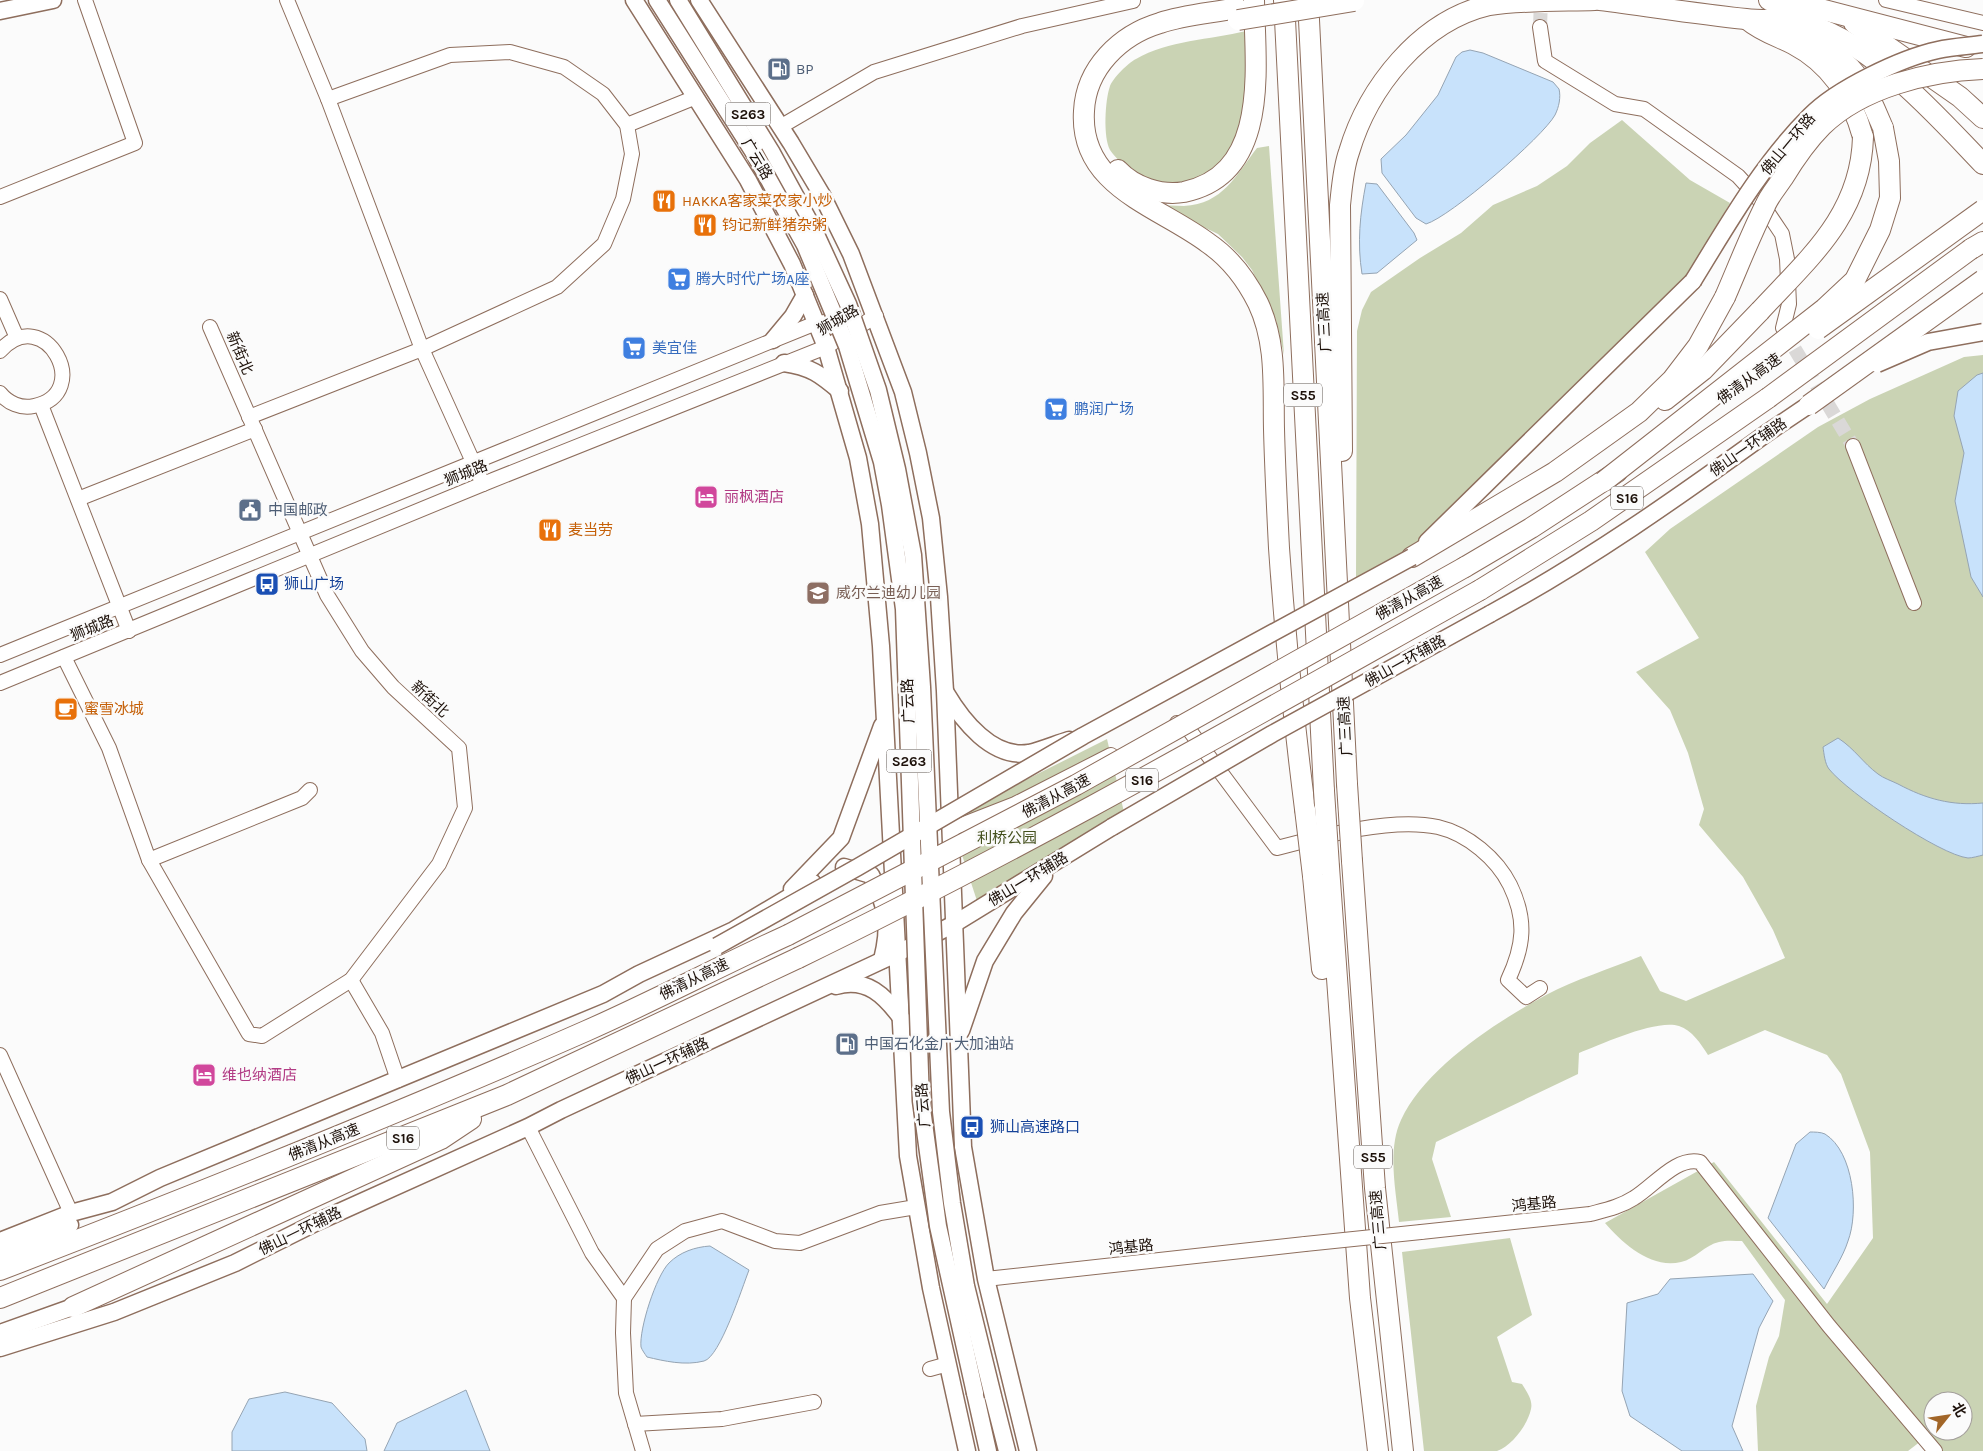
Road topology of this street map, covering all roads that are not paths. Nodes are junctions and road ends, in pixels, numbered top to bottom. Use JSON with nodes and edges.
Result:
{"nodes":[{"id":1,"x":53,"y":0,"type":"edge"},
{"id":2,"x":85,"y":0,"type":"edge"},
{"id":3,"x":287,"y":0,"type":"edge"},
{"id":4,"x":634,"y":0,"type":"edge"},
{"id":5,"x":657,"y":0,"type":"edge"},
{"id":6,"x":678,"y":0,"type":"edge"},
{"id":7,"x":699,"y":0,"type":"edge"},
{"id":8,"x":1284,"y":0,"type":"edge"},
{"id":9,"x":1308,"y":0,"type":"edge"},
{"id":10,"x":1354,"y":0,"type":"edge"},
{"id":11,"x":1358,"y":0,"type":"edge"},
{"id":12,"x":1596,"y":0,"type":"edge"},
{"id":13,"x":1600,"y":0,"type":"edge"},
{"id":14,"x":1769,"y":0,"type":"edge"},
{"id":15,"x":1781,"y":0,"type":"edge"},
{"id":16,"x":1886,"y":0,"type":"edge"},
{"id":17,"x":1133,"y":1,"type":"edge"},
{"id":18,"x":1243,"y":9,"type":"edge"},
{"id":19,"x":0,"y":11,"type":"edge"},
{"id":20,"x":1837,"y":12,"type":"junction"},
{"id":21,"x":1746,"y":19,"type":"junction"},
{"id":22,"x":1983,"y":23,"type":"edge"},
{"id":23,"x":1540,"y":27,"type":"tunnel mouth"},
{"id":24,"x":1983,"y":44,"type":"edge"},
{"id":25,"x":1983,"y":50,"type":"edge"},
{"id":26,"x":1983,"y":69,"type":"edge"},
{"id":27,"x":696,"y":97,"type":"junction"},
{"id":28,"x":328,"y":99,"type":"junction"},
{"id":29,"x":1983,"y":118,"type":"edge"},
{"id":30,"x":628,"y":126,"type":"junction"},
{"id":31,"x":780,"y":127,"type":"junction"},
{"id":32,"x":1983,"y":151,"type":"edge"},
{"id":33,"x":1983,"y":164,"type":"edge"},
{"id":34,"x":0,"y":197,"type":"edge"},
{"id":35,"x":1983,"y":210,"type":"edge"},
{"id":36,"x":1979,"y":244,"type":"edge"},
{"id":37,"x":1983,"y":280,"type":"edge"},
{"id":38,"x":805,"y":295,"type":"junction"},
{"id":39,"x":0,"y":300,"type":"edge"},
{"id":40,"x":876,"y":316,"type":"junction"},
{"id":41,"x":816,"y":323,"type":"junction"},
{"id":42,"x":210,"y":327,"type":"dead end"},
{"id":43,"x":1783,"y":328,"type":"tunnel mouth"},
{"id":44,"x":1983,"y":332,"type":"edge"},
{"id":45,"x":17,"y":338,"type":"junction"},
{"id":46,"x":774,"y":340,"type":"junction"},
{"id":47,"x":826,"y":347,"type":"junction"},
{"id":48,"x":422,"y":349,"type":"junction"},
{"id":49,"x":0,"y":351,"type":"edge"},
{"id":50,"x":784,"y":363,"type":"junction"},
{"id":51,"x":840,"y":391,"type":"junction"},
{"id":52,"x":0,"y":393,"type":"edge"},
{"id":53,"x":1809,"y":404,"type":"junction"},
{"id":54,"x":41,"y":405,"type":"junction"},
{"id":55,"x":1627,"y":422,"type":"junction"},
{"id":56,"x":252,"y":423,"type":"junction"},
{"id":57,"x":1853,"y":446,"type":"tunnel mouth"},
{"id":58,"x":474,"y":463,"type":"junction"},
{"id":59,"x":1603,"y":482,"type":"junction"},
{"id":60,"x":483,"y":484,"type":"junction"},
{"id":61,"x":78,"y":500,"type":"junction"},
{"id":62,"x":300,"y":534,"type":"junction"},
{"id":63,"x":310,"y":556,"type":"junction"},
{"id":64,"x":1412,"y":557,"type":"junction"},
{"id":65,"x":1337,"y":558,"type":"junction"},
{"id":66,"x":1914,"y":603,"type":"dead end"},
{"id":67,"x":120,"y":606,"type":"junction"},
{"id":68,"x":129,"y":631,"type":"junction"},
{"id":69,"x":0,"y":655,"type":"edge"},
{"id":70,"x":64,"y":657,"type":"junction"},
{"id":71,"x":0,"y":684,"type":"edge"},
{"id":72,"x":945,"y":691,"type":"junction"},
{"id":73,"x":885,"y":716,"type":"junction"},
{"id":74,"x":1083,"y":736,"type":"junction"},
{"id":75,"x":886,"y":740,"type":"junction"},
{"id":76,"x":947,"y":744,"type":"junction"},
{"id":77,"x":310,"y":790,"type":"dead end"},
{"id":78,"x":951,"y":829,"type":"junction"},
{"id":79,"x":149,"y":860,"type":"junction"},
{"id":80,"x":1057,"y":862,"type":"junction"},
{"id":81,"x":1321,"y":872,"type":"junction"},
{"id":82,"x":770,"y":907,"type":"junction"},
{"id":83,"x":954,"y":924,"type":"junction"},
{"id":84,"x":898,"y":953,"type":"junction"},
{"id":85,"x":882,"y":960,"type":"junction"},
{"id":86,"x":351,"y":980,"type":"junction"},
{"id":87,"x":1540,"y":988,"type":"dead end"},
{"id":88,"x":820,"y":990,"type":"junction"},
{"id":89,"x":603,"y":994,"type":"junction"},
{"id":90,"x":902,"y":1020,"type":"junction"},
{"id":91,"x":958,"y":1043,"type":"junction"},
{"id":92,"x":0,"y":1055,"type":"edge"},
{"id":93,"x":398,"y":1080,"type":"junction"},
{"id":94,"x":507,"y":1095,"type":"junction"},
{"id":95,"x":528,"y":1127,"type":"junction"},
{"id":96,"x":112,"y":1202,"type":"junction"},
{"id":97,"x":916,"y":1208,"type":"junction"},
{"id":98,"x":71,"y":1213,"type":"junction"},
{"id":99,"x":0,"y":1241,"type":"edge"},
{"id":100,"x":0,"y":1254,"type":"edge"},
{"id":101,"x":0,"y":1270,"type":"edge"},
{"id":102,"x":986,"y":1280,"type":"junction"},
{"id":103,"x":0,"y":1298,"type":"edge"},
{"id":104,"x":624,"y":1298,"type":"junction"},
{"id":105,"x":78,"y":1314,"type":"junction"},
{"id":106,"x":28,"y":1331,"type":"junction"},
{"id":107,"x":0,"y":1333,"type":"edge"},
{"id":108,"x":0,"y":1348,"type":"edge"},
{"id":109,"x":948,"y":1364,"type":"junction"},
{"id":110,"x":930,"y":1369,"type":"dead end"},
{"id":111,"x":814,"y":1402,"type":"dead end"},
{"id":112,"x":635,"y":1424,"type":"junction"},
{"id":113,"x":643,"y":1451,"type":"edge"},
{"id":114,"x":967,"y":1451,"type":"edge"},
{"id":115,"x":988,"y":1451,"type":"edge"},
{"id":116,"x":1007,"y":1451,"type":"edge"},
{"id":117,"x":1028,"y":1451,"type":"edge"},
{"id":118,"x":1378,"y":1451,"type":"edge"},
{"id":119,"x":1403,"y":1451,"type":"edge"},
{"id":120,"x":1936,"y":1451,"type":"edge"}],
"edges":[{"from":1,"to":19,"type":"main road"},
{"from":2,"to":34,"type":"street"},
{"from":3,"to":28,"type":"street"},
{"from":4,"to":27,"type":"main road","name":"广云路","number":"S263"},
{"from":5,"to":115,"type":"main road","name":"广云路","number":"S263","bridge":true},
{"from":6,"to":116,"type":"main road","name":"广云路","number":"S263","bridge":true},
{"from":7,"to":31,"type":"main road","number":"S263"},
{"from":8,"to":18,"type":"highway"},
{"from":8,"to":81,"type":"highway","name":"广三高速","number":"S55","bridge":true},
{"from":9,"to":65,"type":"highway","name":"广三高速","number":"S55"},
{"from":10,"to":11,"type":"highway"},
{"from":10,"to":18,"type":"highway","bridge":true},
{"from":12,"to":65,"type":"highway"},
{"from":13,"to":21,"type":"highway"},
{"from":14,"to":32,"type":"highway"},
{"from":15,"to":20,"type":"highway"},
{"from":16,"to":22,"type":"street"},
{"from":17,"to":31,"type":"street"},
{"from":18,"to":18,"type":"highway"},
{"from":18,"to":81,"type":"highway","bridge":true},
{"from":20,"to":25,"type":"highway"},
{"from":20,"to":29,"type":"highway"},
{"from":21,"to":33,"type":"highway"},
{"from":21,"to":55,"type":"highway","bridge":true},
{"from":21,"to":59,"type":"highway","bridge":true},
{"from":23,"to":43,"type":"street"},
{"from":24,"to":64,"type":"main road","name":"佛山一环路","bridge":true},
{"from":26,"to":55,"type":"highway","bridge":true},
{"from":27,"to":30,"type":"street"},
{"from":27,"to":38,"type":"main road","name":"广云路","number":"S263"},
{"from":28,"to":30,"type":"street"},
{"from":28,"to":48,"type":"street"},
{"from":30,"to":48,"type":"street"},
{"from":31,"to":40,"type":"main road","number":"S263"},
{"from":35,"to":59,"type":"highway","name":"佛清从高速","number":"S16","bridge":true},
{"from":36,"to":94,"type":"highway","name":"佛清从高速","number":"S16","bridge":true},
{"from":37,"to":53,"type":"highway","bridge":true},
{"from":38,"to":41,"type":"main road","name":"广云路","number":"S263"},
{"from":38,"to":46,"type":"main road"},
{"from":39,"to":45,"type":"street"},
{"from":40,"to":41,"type":"street","name":"狮城路"},
{"from":40,"to":47,"type":"street","name":"狮城路"},
{"from":40,"to":72,"type":"main road","number":"S263"},
{"from":41,"to":46,"type":"street","name":"狮城路"},
{"from":41,"to":47,"type":"main road","name":"广云路","number":"S263"},
{"from":42,"to":56,"type":"street","name":"新街北"},
{"from":44,"to":53,"type":"main road","name":"佛山一环辅路","bridge":true},
{"from":45,"to":49,"type":"street"},
{"from":45,"to":54,"type":"street"},
{"from":46,"to":58,"type":"street","name":"狮城路"},
{"from":47,"to":50,"type":"street","name":"狮城路"},
{"from":47,"to":51,"type":"main road","name":"广云路","number":"S263"},
{"from":48,"to":56,"type":"street"},
{"from":48,"to":58,"type":"street"},
{"from":50,"to":51,"type":"main road"},
{"from":50,"to":60,"type":"street","name":"狮城路"},
{"from":51,"to":73,"type":"main road","name":"广云路","number":"S263"},
{"from":52,"to":54,"type":"street"},
{"from":53,"to":80,"type":"main road","name":"佛山一环辅路","bridge":true},
{"from":54,"to":61,"type":"street"},
{"from":55,"to":64,"type":"highway"},
{"from":56,"to":61,"type":"street"},
{"from":56,"to":62,"type":"street","name":"新街北"},
{"from":57,"to":66,"type":"street"},
{"from":58,"to":60,"type":"street"},
{"from":58,"to":62,"type":"street","name":"狮城路"},
{"from":59,"to":101,"type":"highway","name":"佛清从高速","number":"S16","bridge":true},
{"from":60,"to":63,"type":"street","name":"狮城路"},
{"from":61,"to":67,"type":"street"},
{"from":62,"to":63,"type":"street","name":"新街北"},
{"from":62,"to":67,"type":"street","name":"狮城路"},
{"from":63,"to":68,"type":"street","name":"狮城路"},
{"from":63,"to":86,"type":"street","name":"新街北"},
{"from":64,"to":74,"type":"main road","bridge":true},
{"from":65,"to":119,"type":"highway","name":"广三高速","number":"S55","bridge":true},
{"from":67,"to":68,"type":"street"},
{"from":67,"to":69,"type":"street","name":"狮城路"},
{"from":68,"to":70,"type":"street","name":"狮城路"},
{"from":70,"to":71,"type":"street","name":"狮城路"},
{"from":70,"to":79,"type":"street"},
{"from":72,"to":74,"type":"main road","bridge":true},
{"from":72,"to":76,"type":"main road","number":"S263"},
{"from":73,"to":75,"type":"main road","name":"广云路","number":"S263"},
{"from":73,"to":82,"type":"main road"},
{"from":74,"to":89,"type":"main road","bridge":true},
{"from":75,"to":76,"type":"main road"},
{"from":75,"to":84,"type":"main road","name":"广云路","number":"S263"},
{"from":76,"to":78,"type":"main road","number":"S263"},
{"from":77,"to":79,"type":"street"},
{"from":78,"to":83,"type":"main road","number":"S263"},
{"from":78,"to":87,"type":"street"},
{"from":79,"to":86,"type":"street","name":"新街北"},
{"from":80,"to":83,"type":"main road","name":"佛山一环辅路"},
{"from":80,"to":91,"type":"main road"},
{"from":81,"to":118,"type":"highway","name":"广三高速","number":"S55"},
{"from":82,"to":85,"type":"main road"},
{"from":82,"to":89,"type":"main road"},
{"from":83,"to":84,"type":"main road","name":"佛山一环辅路"},
{"from":83,"to":91,"type":"main road","number":"S263"},
{"from":84,"to":85,"type":"main road","name":"佛山一环辅路"},
{"from":84,"to":90,"type":"main road","name":"广云路","number":"S263"},
{"from":85,"to":88,"type":"main road","name":"佛山一环辅路"},
{"from":86,"to":93,"type":"street"},
{"from":88,"to":90,"type":"main road"},
{"from":88,"to":95,"type":"main road","name":"佛山一环辅路"},
{"from":89,"to":93,"type":"main road"},
{"from":90,"to":97,"type":"main road","name":"广云路","number":"S263"},
{"from":91,"to":102,"type":"main road","number":"S263"},
{"from":92,"to":98,"type":"street"},
{"from":93,"to":96,"type":"main road"},
{"from":94,"to":103,"type":"highway","name":"佛清从高速","number":"S16"},
{"from":94,"to":105,"type":"highway"},
{"from":95,"to":104,"type":"street"},
{"from":95,"to":105,"type":"main road","name":"佛山一环辅路"},
{"from":96,"to":98,"type":"main road"},
{"from":96,"to":100,"type":"main road"},
{"from":97,"to":104,"type":"street"},
{"from":97,"to":109,"type":"main road","name":"广云路","number":"S263"},
{"from":98,"to":99,"type":"main road"},
{"from":102,"to":117,"type":"main road","number":"S263"},
{"from":102,"to":120,"type":"street","name":"鸿基路","bridge":true},
{"from":104,"to":112,"type":"street"},
{"from":105,"to":106,"type":"main road","name":"佛山一环辅路"},
{"from":106,"to":107,"type":"main road"},
{"from":106,"to":108,"type":"main road"},
{"from":109,"to":110,"type":"street"},
{"from":109,"to":114,"type":"main road","name":"广云路","number":"S263"},
{"from":111,"to":112,"type":"street"},
{"from":112,"to":113,"type":"street"}]}
